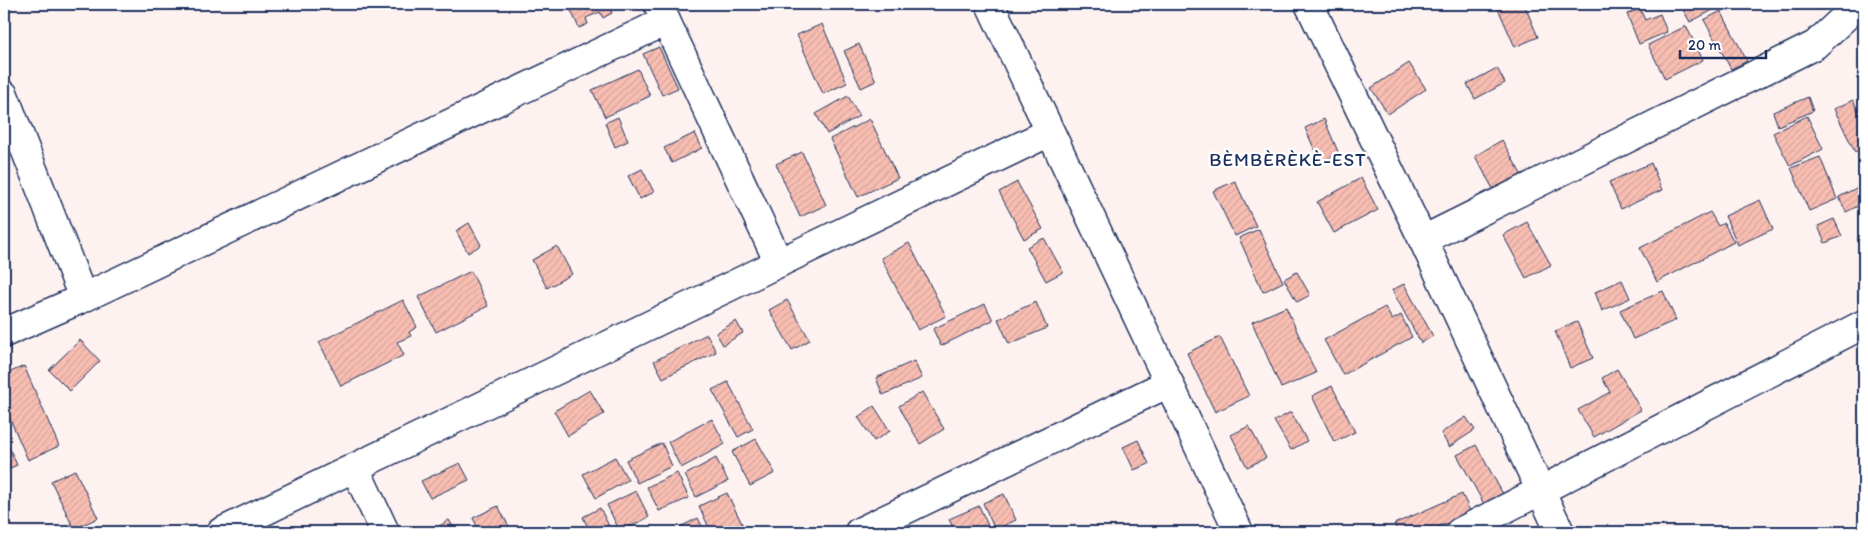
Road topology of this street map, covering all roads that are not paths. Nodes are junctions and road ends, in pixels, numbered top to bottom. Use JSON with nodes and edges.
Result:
{"nodes":[{"id":1,"x":990,"y":4,"type":"edge"},
{"id":2,"x":1309,"y":4,"type":"edge"},
{"id":3,"x":1858,"y":9,"type":"edge"},
{"id":4,"x":662,"y":12,"type":"edge"},
{"id":5,"x":4,"y":95,"type":"edge"},
{"id":6,"x":1050,"y":132,"type":"junction"},
{"id":7,"x":1424,"y":240,"type":"junction"},
{"id":8,"x":779,"y":263,"type":"junction"},
{"id":9,"x":83,"y":298,"type":"junction"},
{"id":10,"x":1864,"y":324,"type":"edge"},
{"id":11,"x":4,"y":333,"type":"edge"},
{"id":12,"x":1169,"y":383,"type":"junction"},
{"id":13,"x":355,"y":468,"type":"junction"},
{"id":14,"x":1541,"y":491,"type":"junction"},
{"id":15,"x":221,"y":532,"type":"edge"},
{"id":16,"x":385,"y":532,"type":"edge"},
{"id":17,"x":859,"y":532,"type":"edge"},
{"id":18,"x":1239,"y":532,"type":"edge"},
{"id":19,"x":1460,"y":532,"type":"edge"},
{"id":20,"x":1560,"y":532,"type":"edge"}],
"edges":[{"from":1,"to":6,"type":"street"},
{"from":2,"to":7,"type":"street"},
{"from":3,"to":7,"type":"street"},
{"from":4,"to":8,"type":"street"},
{"from":4,"to":9,"type":"street"},
{"from":5,"to":9,"type":"street"},
{"from":6,"to":8,"type":"street"},
{"from":6,"to":12,"type":"street"},
{"from":7,"to":14,"type":"street"},
{"from":8,"to":13,"type":"street"},
{"from":9,"to":11,"type":"street"},
{"from":10,"to":14,"type":"street"},
{"from":12,"to":17,"type":"street"},
{"from":12,"to":18,"type":"street"},
{"from":13,"to":15,"type":"street"},
{"from":13,"to":16,"type":"street"},
{"from":14,"to":19,"type":"street"},
{"from":14,"to":20,"type":"street"}]}
